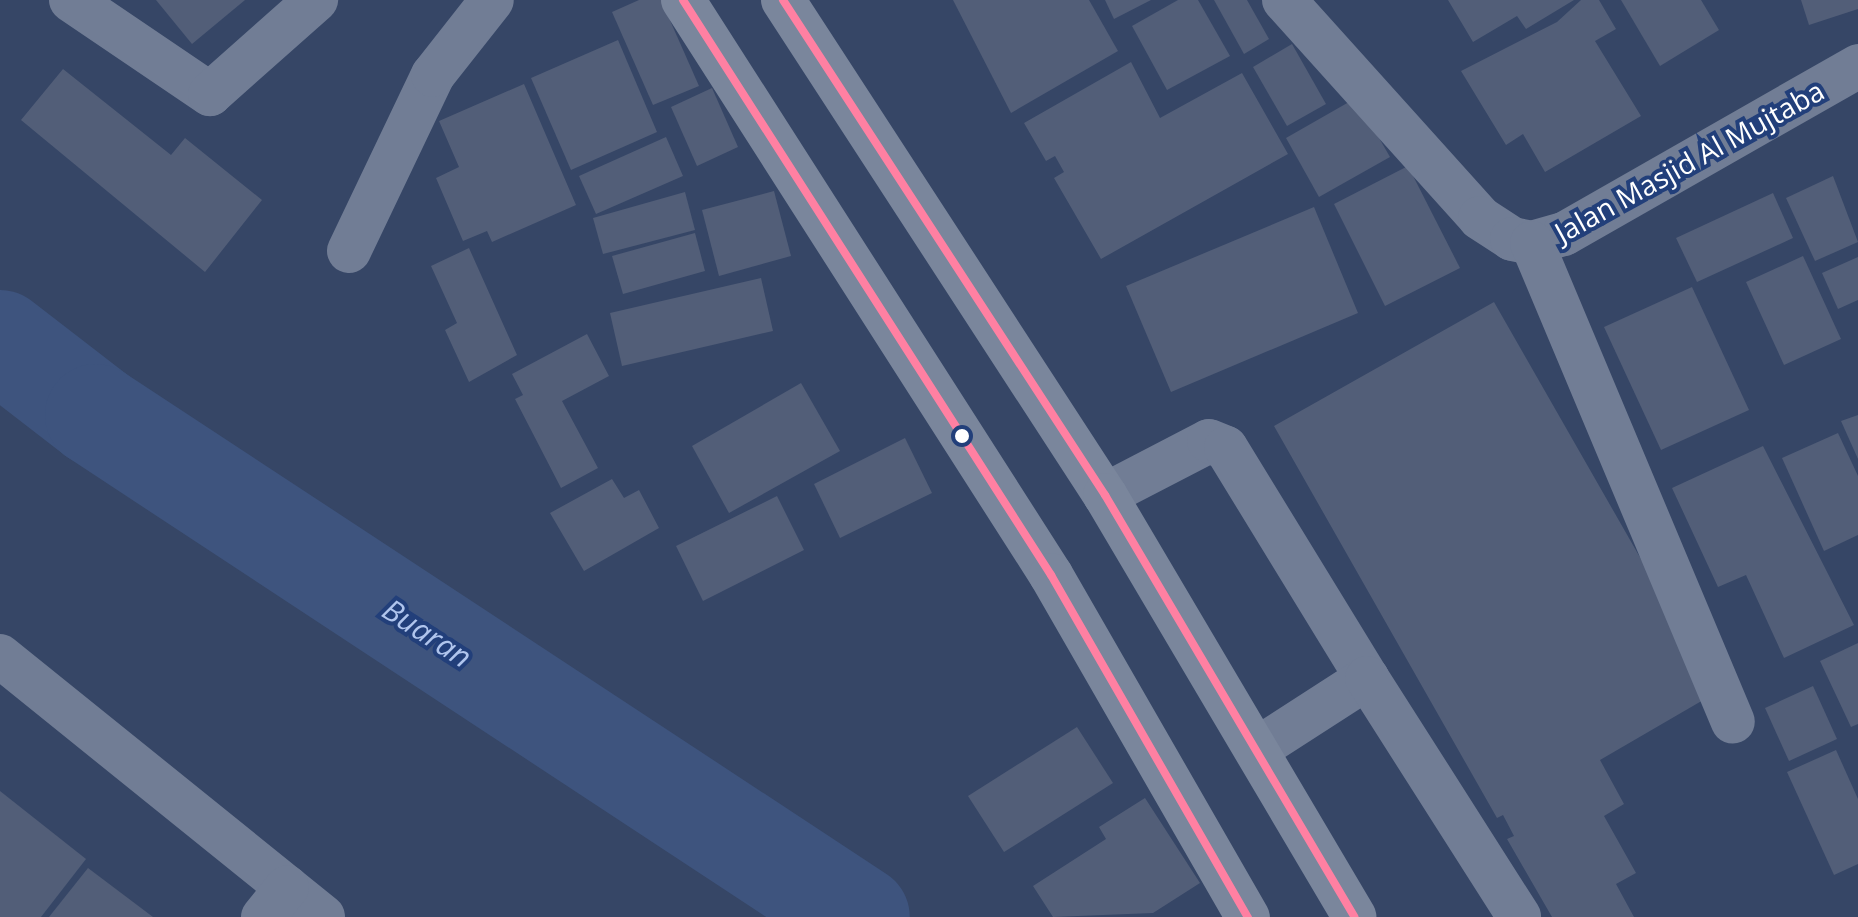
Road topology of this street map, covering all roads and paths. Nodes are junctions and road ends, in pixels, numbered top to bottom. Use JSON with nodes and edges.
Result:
{"nodes":[{"id":1,"x":71,"y":0,"type":"edge"},
{"id":2,"x":316,"y":0,"type":"edge"},
{"id":3,"x":492,"y":0,"type":"edge"},
{"id":4,"x":683,"y":0,"type":"edge"},
{"id":5,"x":783,"y":0,"type":"edge"},
{"id":6,"x":1284,"y":0,"type":"edge"},
{"id":7,"x":1858,"y":66,"type":"edge"},
{"id":8,"x":1532,"y":243,"type":"junction"},
{"id":9,"x":349,"y":251,"type":"dead end"},
{"id":10,"x":1105,"y":495,"type":"junction"},
{"id":11,"x":0,"y":656,"type":"edge"},
{"id":12,"x":1367,"y":678,"type":"junction"},
{"id":13,"x":1733,"y":722,"type":"dead end"},
{"id":14,"x":1257,"y":749,"type":"junction"},
{"id":15,"x":275,"y":902,"type":"edge"},
{"id":16,"x":323,"y":917,"type":"edge"},
{"id":17,"x":1248,"y":917,"type":"edge"},
{"id":18,"x":1355,"y":917,"type":"edge"},
{"id":19,"x":1519,"y":917,"type":"edge"}],
"edges":[{"from":1,"to":2,"type":"street"},
{"from":3,"to":9,"type":"street"},
{"from":4,"to":17,"type":"main road"},
{"from":5,"to":10,"type":"main road"},
{"from":6,"to":8,"type":"street","name":"Jalan Masjid Al Mujtaba"},
{"from":7,"to":8,"type":"street","name":"Jalan Masjid Al Mujtaba"},
{"from":8,"to":13,"type":"street"},
{"from":10,"to":12,"type":"street"},
{"from":10,"to":14,"type":"main road"},
{"from":11,"to":15,"type":"street"},
{"from":12,"to":14,"type":"street"},
{"from":12,"to":19,"type":"street"},
{"from":14,"to":18,"type":"main road"},
{"from":15,"to":16,"type":"street"}]}
